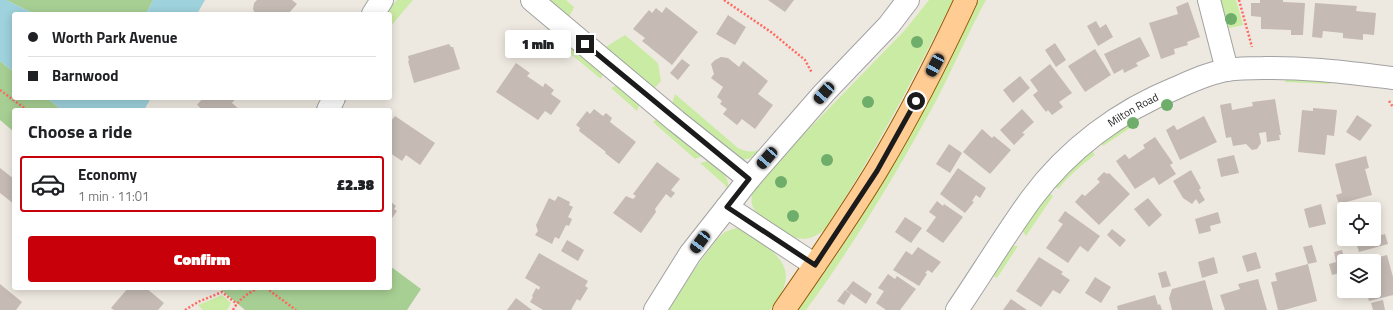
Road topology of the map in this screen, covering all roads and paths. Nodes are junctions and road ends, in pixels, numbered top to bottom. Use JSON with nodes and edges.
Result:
{"nodes":[{"id":1,"x":382,"y":0,"type":"edge"},
{"id":2,"x":532,"y":0,"type":"edge"},
{"id":3,"x":724,"y":0,"type":"edge"},
{"id":4,"x":908,"y":0,"type":"edge"},
{"id":5,"x":966,"y":0,"type":"edge"},
{"id":6,"x":1209,"y":0,"type":"edge"},
{"id":7,"x":1239,"y":0,"type":"edge"},
{"id":8,"x":374,"y":12,"type":"edge"},
{"id":9,"x":1254,"y":53,"type":"dead end"},
{"id":10,"x":1227,"y":70,"type":"junction"},
{"id":11,"x":1393,"y":78,"type":"edge"},
{"id":12,"x":0,"y":90,"type":"edge"},
{"id":13,"x":824,"y":93,"type":"junction"},
{"id":14,"x":12,"y":99,"type":"edge"},
{"id":15,"x":14,"y":100,"type":"edge"},
{"id":16,"x":24,"y":108,"type":"edge"},
{"id":17,"x":749,"y":179,"type":"junction"},
{"id":18,"x":727,"y":207,"type":"junction"},
{"id":19,"x":815,"y":265,"type":"junction"},
{"id":20,"x":255,"y":290,"type":"edge"},
{"id":21,"x":269,"y":290,"type":"edge"},
{"id":22,"x":237,"y":304,"type":"junction"},
{"id":23,"x":185,"y":310,"type":"edge"},
{"id":24,"x":234,"y":310,"type":"edge"},
{"id":25,"x":296,"y":310,"type":"edge"},
{"id":26,"x":655,"y":310,"type":"edge"},
{"id":27,"x":784,"y":310,"type":"edge"},
{"id":28,"x":957,"y":310,"type":"edge"}],
"edges":[{"from":1,"to":8,"type":"street"},
{"from":2,"to":17,"type":"street"},
{"from":3,"to":13,"type":"path"},
{"from":4,"to":13,"type":"street"},
{"from":5,"to":19,"type":"main road"},
{"from":6,"to":10,"type":"street"},
{"from":7,"to":9,"type":"path"},
{"from":10,"to":11,"type":"street","name":"Milton Road"},
{"from":10,"to":28,"type":"street","name":"Milton Road"},
{"from":12,"to":14,"type":"path"},
{"from":13,"to":17,"type":"street"},
{"from":15,"to":16,"type":"path"},
{"from":17,"to":18,"type":"street"},
{"from":18,"to":19,"type":"street"},
{"from":18,"to":26,"type":"street"},
{"from":19,"to":27,"type":"main road"},
{"from":20,"to":22,"type":"path"},
{"from":21,"to":25,"type":"path"},
{"from":22,"to":23,"type":"path"},
{"from":22,"to":24,"type":"path"}]}
